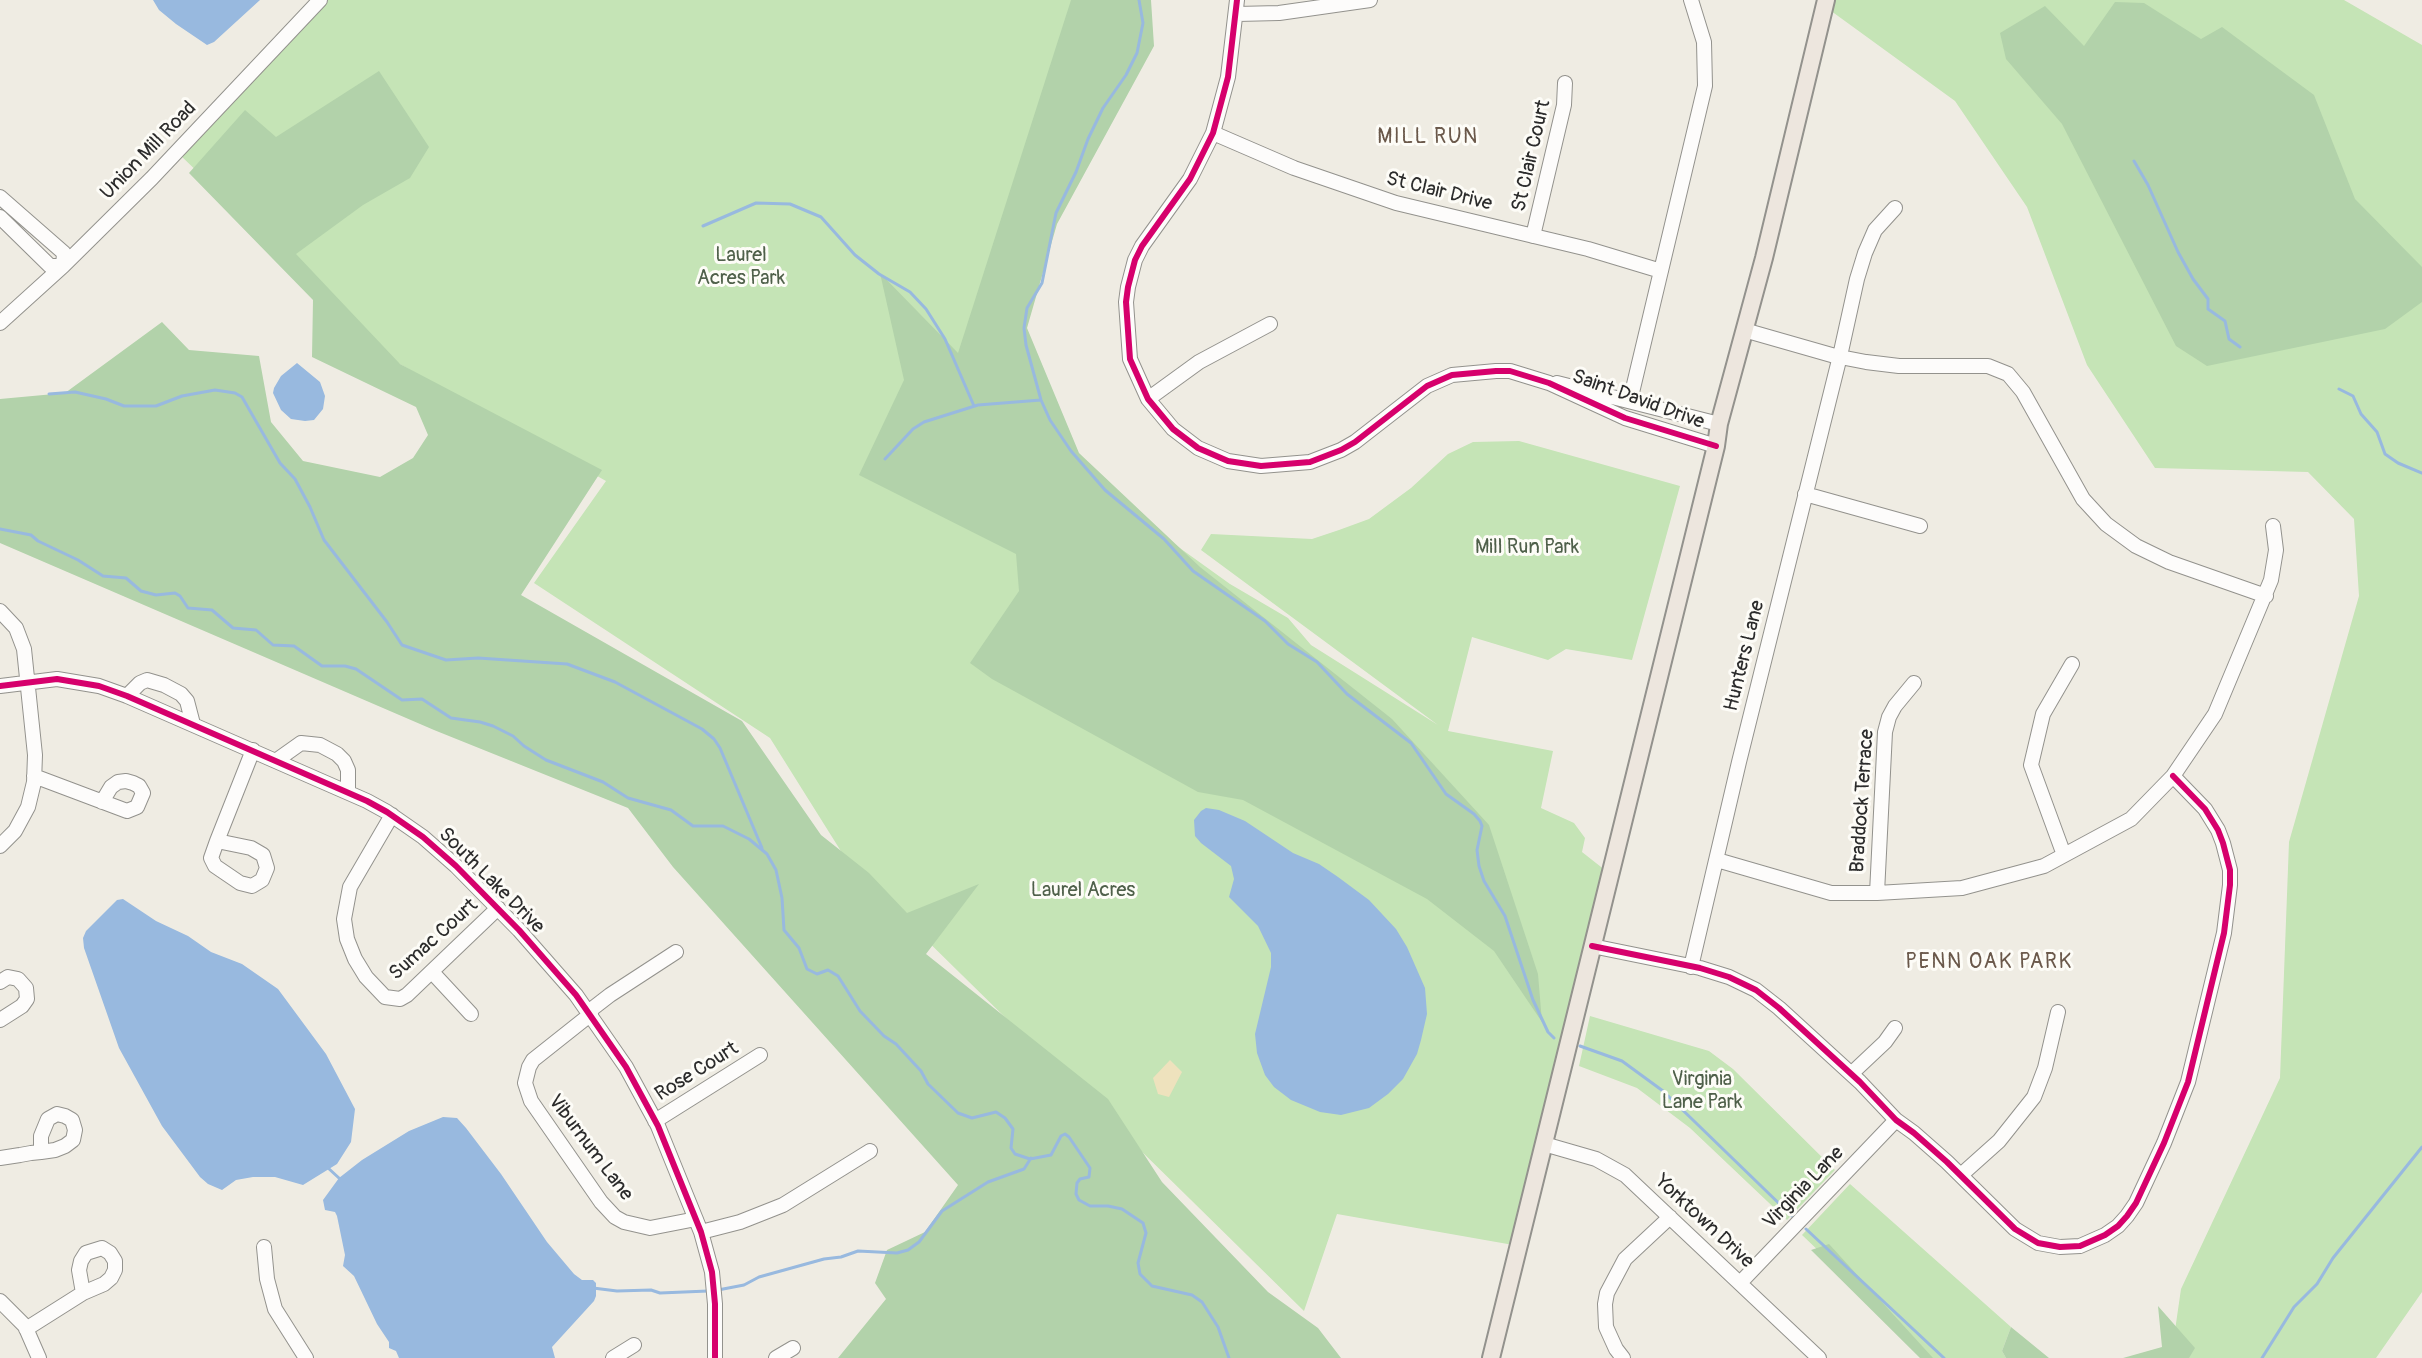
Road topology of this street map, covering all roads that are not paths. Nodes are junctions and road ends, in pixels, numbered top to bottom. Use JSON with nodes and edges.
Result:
{"nodes":[{"id":1,"x":320,"y":0,"type":"edge"},
{"id":2,"x":1370,"y":0,"type":"edge"},
{"id":3,"x":1691,"y":0,"type":"edge"},
{"id":4,"x":1826,"y":0,"type":"edge"},
{"id":5,"x":1237,"y":7,"type":"edge"},
{"id":6,"x":1565,"y":83,"type":"dead end"},
{"id":7,"x":1213,"y":133,"type":"junction"},
{"id":8,"x":0,"y":197,"type":"edge"},
{"id":9,"x":1895,"y":208,"type":"dead end"},
{"id":10,"x":0,"y":217,"type":"edge"},
{"id":11,"x":1533,"y":236,"type":"junction"},
{"id":12,"x":63,"y":266,"type":"junction"},
{"id":13,"x":1661,"y":271,"type":"junction"},
{"id":14,"x":0,"y":323,"type":"edge"},
{"id":15,"x":1270,"y":324,"type":"dead end"},
{"id":16,"x":1744,"y":330,"type":"junction"},
{"id":17,"x":1840,"y":356,"type":"junction"},
{"id":18,"x":1549,"y":383,"type":"junction"},
{"id":19,"x":1148,"y":399,"type":"junction"},
{"id":20,"x":1630,"y":401,"type":"junction"},
{"id":21,"x":1719,"y":424,"type":"junction"},
{"id":22,"x":1716,"y":446,"type":"junction"},
{"id":23,"x":1805,"y":494,"type":"junction"},
{"id":24,"x":1920,"y":526,"type":"dead end"},
{"id":25,"x":2273,"y":526,"type":"dead end"},
{"id":26,"x":2266,"y":596,"type":"junction"},
{"id":27,"x":0,"y":611,"type":"edge"},
{"id":28,"x":2072,"y":664,"type":"dead end"},
{"id":29,"x":28,"y":682,"type":"junction"},
{"id":30,"x":1914,"y":683,"type":"dead end"},
{"id":31,"x":0,"y":686,"type":"edge"},
{"id":32,"x":127,"y":696,"type":"junction"},
{"id":33,"x":193,"y":724,"type":"junction"},
{"id":34,"x":253,"y":750,"type":"junction"},
{"id":35,"x":277,"y":760,"type":"junction"},
{"id":36,"x":34,"y":776,"type":"junction"},
{"id":37,"x":2173,"y":776,"type":"junction"},
{"id":38,"x":348,"y":792,"type":"junction"},
{"id":39,"x":102,"y":802,"type":"dead end"},
{"id":40,"x":392,"y":815,"type":"junction"},
{"id":41,"x":217,"y":841,"type":"dead end"},
{"id":42,"x":0,"y":846,"type":"edge"},
{"id":43,"x":2064,"y":855,"type":"junction"},
{"id":44,"x":1717,"y":860,"type":"junction"},
{"id":45,"x":1877,"y":893,"type":"junction"},
{"id":46,"x":498,"y":908,"type":"junction"},
{"id":47,"x":1592,"y":946,"type":"junction"},
{"id":48,"x":676,"y":952,"type":"dead end"},
{"id":49,"x":1691,"y":967,"type":"junction"},
{"id":50,"x":432,"y":972,"type":"junction"},
{"id":51,"x":0,"y":982,"type":"edge"},
{"id":52,"x":2058,"y":1012,"type":"dead end"},
{"id":53,"x":590,"y":1013,"type":"junction"},
{"id":54,"x":471,"y":1014,"type":"dead end"},
{"id":55,"x":0,"y":1020,"type":"edge"},
{"id":56,"x":1895,"y":1028,"type":"dead end"},
{"id":57,"x":760,"y":1055,"type":"dead end"},
{"id":58,"x":1851,"y":1074,"type":"junction"},
{"id":59,"x":1896,"y":1120,"type":"junction"},
{"id":60,"x":655,"y":1121,"type":"junction"},
{"id":61,"x":1544,"y":1144,"type":"junction"},
{"id":62,"x":870,"y":1151,"type":"dead end"},
{"id":63,"x":41,"y":1152,"type":"dead end"},
{"id":64,"x":0,"y":1158,"type":"edge"},
{"id":65,"x":1961,"y":1176,"type":"junction"},
{"id":66,"x":1670,"y":1217,"type":"junction"},
{"id":67,"x":699,"y":1226,"type":"junction"},
{"id":68,"x":264,"y":1247,"type":"dead end"},
{"id":69,"x":1740,"y":1283,"type":"junction"},
{"id":70,"x":83,"y":1293,"type":"dead end"},
{"id":71,"x":0,"y":1301,"type":"edge"},
{"id":72,"x":26,"y":1329,"type":"junction"},
{"id":73,"x":634,"y":1345,"type":"dead end"},
{"id":74,"x":793,"y":1348,"type":"dead end"},
{"id":75,"x":39,"y":1358,"type":"edge"},
{"id":76,"x":306,"y":1358,"type":"edge"},
{"id":77,"x":613,"y":1358,"type":"edge"},
{"id":78,"x":715,"y":1358,"type":"edge"},
{"id":79,"x":776,"y":1358,"type":"edge"},
{"id":80,"x":1491,"y":1358,"type":"edge"},
{"id":81,"x":1623,"y":1358,"type":"edge"},
{"id":82,"x":1819,"y":1358,"type":"edge"}],
"edges":[{"from":1,"to":12,"type":"street","name":"Union Mill Road"},
{"from":2,"to":5,"type":"street"},
{"from":3,"to":13,"type":"street"},
{"from":4,"to":16,"type":"main road"},
{"from":5,"to":7,"type":"street"},
{"from":6,"to":11,"type":"street","name":"St Clair Court"},
{"from":7,"to":11,"type":"street","name":"St Clair Drive"},
{"from":7,"to":19,"type":"street"},
{"from":8,"to":12,"type":"street"},
{"from":9,"to":17,"type":"street","name":"Hunters Lane"},
{"from":10,"to":12,"type":"street"},
{"from":11,"to":13,"type":"street","name":"St Clair Drive"},
{"from":12,"to":14,"type":"street","name":"Union Mill Road"},
{"from":13,"to":20,"type":"street"},
{"from":15,"to":19,"type":"street"},
{"from":16,"to":17,"type":"street"},
{"from":16,"to":21,"type":"main road"},
{"from":17,"to":23,"type":"street","name":"Hunters Lane"},
{"from":17,"to":26,"type":"street"},
{"from":18,"to":19,"type":"street"},
{"from":18,"to":20,"type":"street","name":"Saint David Drive"},
{"from":18,"to":22,"type":"street","name":"Saint David Drive"},
{"from":20,"to":21,"type":"street","name":"Saint David Drive"},
{"from":21,"to":22,"type":"main road"},
{"from":22,"to":47,"type":"main road"},
{"from":23,"to":24,"type":"street"},
{"from":23,"to":44,"type":"street","name":"Hunters Lane"},
{"from":25,"to":26,"type":"street"},
{"from":26,"to":37,"type":"street"},
{"from":27,"to":29,"type":"street"},
{"from":28,"to":43,"type":"street"},
{"from":29,"to":31,"type":"street","name":"South Lake Drive"},
{"from":29,"to":32,"type":"street","name":"South Lake Drive"},
{"from":29,"to":36,"type":"street"},
{"from":30,"to":45,"type":"street","name":"Braddock Terrace"},
{"from":32,"to":33,"type":"street","name":"South Lake Drive"},
{"from":32,"to":33,"type":"street"},
{"from":33,"to":34,"type":"street","name":"South Lake Drive"},
{"from":34,"to":35,"type":"street","name":"South Lake Drive"},
{"from":34,"to":41,"type":"street"},
{"from":35,"to":38,"type":"street","name":"South Lake Drive"},
{"from":35,"to":38,"type":"street"},
{"from":36,"to":39,"type":"street"},
{"from":36,"to":42,"type":"street"},
{"from":37,"to":43,"type":"street"},
{"from":37,"to":65,"type":"street"},
{"from":38,"to":40,"type":"street","name":"South Lake Drive"},
{"from":40,"to":46,"type":"street","name":"South Lake Drive"},
{"from":40,"to":50,"type":"street","name":"Sumac Court"},
{"from":43,"to":45,"type":"street"},
{"from":44,"to":45,"type":"street"},
{"from":44,"to":49,"type":"street","name":"Hunters Lane"},
{"from":46,"to":50,"type":"street","name":"Sumac Court"},
{"from":46,"to":53,"type":"street","name":"South Lake Drive"},
{"from":47,"to":49,"type":"street"},
{"from":47,"to":61,"type":"main road"},
{"from":48,"to":53,"type":"street","name":"Viburnum Lane"},
{"from":49,"to":58,"type":"street"},
{"from":50,"to":54,"type":"street"},
{"from":51,"to":55,"type":"street"},
{"from":52,"to":65,"type":"street"},
{"from":53,"to":60,"type":"street","name":"South Lake Drive"},
{"from":53,"to":67,"type":"street","name":"Viburnum Lane"},
{"from":56,"to":58,"type":"street"},
{"from":57,"to":60,"type":"street","name":"Rose Court"},
{"from":58,"to":59,"type":"street"},
{"from":59,"to":65,"type":"street"},
{"from":59,"to":69,"type":"street","name":"Virginia Lane"},
{"from":60,"to":67,"type":"street","name":"South Lake Drive"},
{"from":61,"to":66,"type":"street","name":"Yorktown Drive"},
{"from":61,"to":80,"type":"main road"},
{"from":62,"to":67,"type":"street","name":"Viburnum Lane"},
{"from":63,"to":64,"type":"street"},
{"from":66,"to":69,"type":"street","name":"Yorktown Drive"},
{"from":66,"to":81,"type":"street"},
{"from":67,"to":78,"type":"street","name":"South Lake Drive"},
{"from":68,"to":76,"type":"street"},
{"from":69,"to":82,"type":"street","name":"Yorktown Drive"},
{"from":70,"to":72,"type":"street"},
{"from":71,"to":72,"type":"street"},
{"from":72,"to":75,"type":"street"},
{"from":73,"to":77,"type":"street"},
{"from":74,"to":79,"type":"street"}]}
